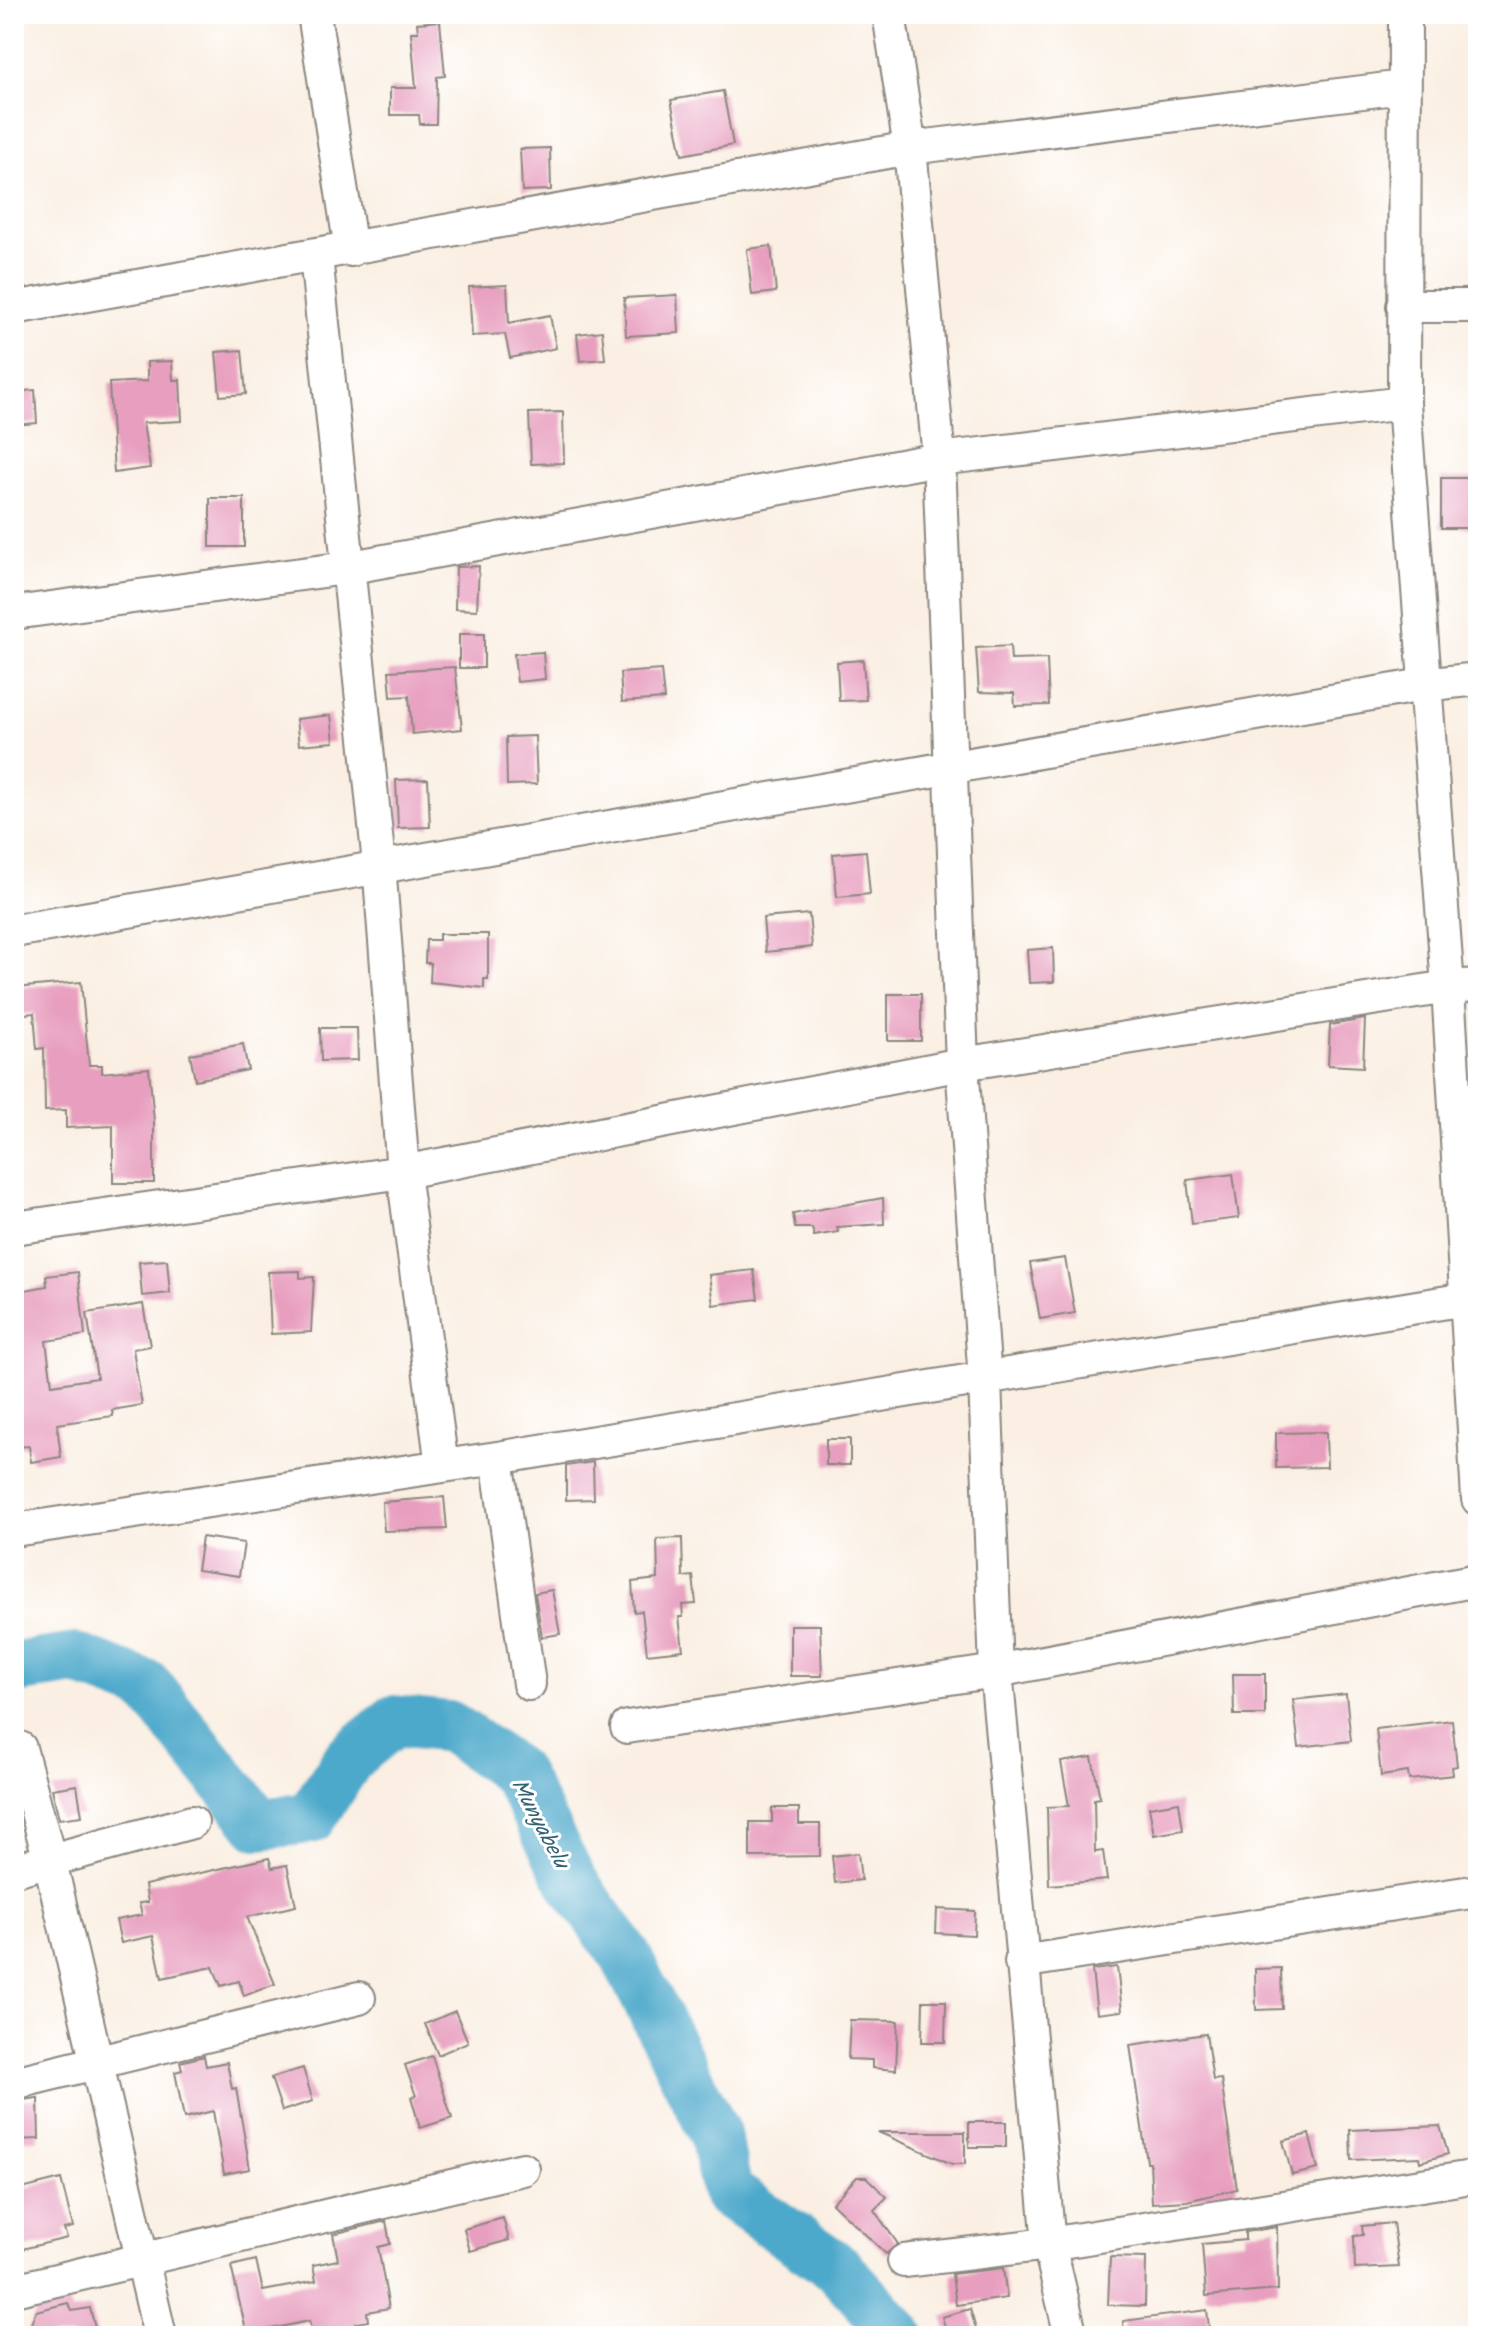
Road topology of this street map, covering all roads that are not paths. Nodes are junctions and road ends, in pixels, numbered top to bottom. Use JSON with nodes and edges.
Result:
{"nodes":[{"id":1,"x":314,"y":14,"type":"edge"},
{"id":2,"x":889,"y":14,"type":"edge"},
{"id":3,"x":1405,"y":14,"type":"edge"},
{"id":4,"x":1403,"y":87,"type":"junction"},
{"id":5,"x":910,"y":148,"type":"junction"},
{"id":6,"x":351,"y":250,"type":"junction"},
{"id":7,"x":316,"y":256,"type":"junction"},
{"id":8,"x":1403,"y":306,"type":"junction"},
{"id":9,"x":1478,"y":306,"type":"edge"},
{"id":10,"x":14,"y":308,"type":"edge"},
{"id":11,"x":1404,"y":403,"type":"junction"},
{"id":12,"x":939,"y":459,"type":"junction"},
{"id":13,"x":346,"y":568,"type":"junction"},
{"id":14,"x":14,"y":613,"type":"edge"},
{"id":15,"x":1478,"y":679,"type":"edge"},
{"id":16,"x":1423,"y":685,"type":"junction"},
{"id":17,"x":953,"y":767,"type":"junction"},
{"id":18,"x":379,"y":864,"type":"junction"},
{"id":19,"x":14,"y":931,"type":"edge"},
{"id":20,"x":1463,"y":986,"type":"edge"},
{"id":21,"x":962,"y":1064,"type":"junction"},
{"id":22,"x":403,"y":1172,"type":"junction"},
{"id":23,"x":14,"y":1228,"type":"edge"},
{"id":24,"x":1472,"y":1298,"type":"edge"},
{"id":25,"x":985,"y":1380,"type":"junction"},
{"id":26,"x":497,"y":1458,"type":"junction"},
{"id":27,"x":442,"y":1466,"type":"junction"},
{"id":28,"x":1478,"y":1499,"type":"edge"},
{"id":29,"x":14,"y":1530,"type":"edge"},
{"id":30,"x":1478,"y":1580,"type":"edge"},
{"id":31,"x":996,"y":1671,"type":"junction"},
{"id":32,"x":529,"y":1684,"type":"dead end"},
{"id":33,"x":627,"y":1727,"type":"dead end"},
{"id":34,"x":20,"y":1748,"type":"dead end"},
{"id":35,"x":192,"y":1822,"type":"dead end"},
{"id":36,"x":50,"y":1861,"type":"junction"},
{"id":37,"x":14,"y":1870,"type":"edge"},
{"id":38,"x":1478,"y":1891,"type":"edge"},
{"id":39,"x":1021,"y":1962,"type":"junction"},
{"id":40,"x":359,"y":1998,"type":"dead end"},
{"id":41,"x":96,"y":2064,"type":"junction"},
{"id":42,"x":14,"y":2083,"type":"edge"},
{"id":43,"x":523,"y":2169,"type":"dead end"},
{"id":44,"x":1478,"y":2176,"type":"edge"},
{"id":45,"x":1049,"y":2244,"type":"junction"},
{"id":46,"x":142,"y":2257,"type":"junction"},
{"id":47,"x":904,"y":2261,"type":"dead end"},
{"id":48,"x":14,"y":2290,"type":"edge"},
{"id":49,"x":160,"y":2336,"type":"edge"},
{"id":50,"x":1071,"y":2336,"type":"edge"}],
"edges":[{"from":1,"to":6,"type":"street"},
{"from":2,"to":5,"type":"street"},
{"from":3,"to":4,"type":"street"},
{"from":4,"to":5,"type":"street"},
{"from":4,"to":8,"type":"street"},
{"from":5,"to":6,"type":"street"},
{"from":5,"to":12,"type":"street"},
{"from":6,"to":7,"type":"street"},
{"from":7,"to":10,"type":"street"},
{"from":7,"to":13,"type":"street"},
{"from":8,"to":9,"type":"street"},
{"from":8,"to":11,"type":"street"},
{"from":11,"to":12,"type":"street"},
{"from":11,"to":16,"type":"street"},
{"from":12,"to":13,"type":"street"},
{"from":12,"to":17,"type":"street"},
{"from":13,"to":14,"type":"street"},
{"from":13,"to":18,"type":"street"},
{"from":15,"to":16,"type":"street"},
{"from":16,"to":17,"type":"street"},
{"from":16,"to":20,"type":"street"},
{"from":17,"to":18,"type":"street"},
{"from":17,"to":21,"type":"street"},
{"from":18,"to":19,"type":"street"},
{"from":18,"to":22,"type":"street"},
{"from":20,"to":21,"type":"street"},
{"from":20,"to":24,"type":"street"},
{"from":21,"to":22,"type":"street"},
{"from":21,"to":25,"type":"street"},
{"from":22,"to":23,"type":"street"},
{"from":22,"to":27,"type":"street"},
{"from":24,"to":25,"type":"street"},
{"from":24,"to":28,"type":"street"},
{"from":25,"to":26,"type":"street"},
{"from":25,"to":31,"type":"street"},
{"from":26,"to":27,"type":"street"},
{"from":26,"to":32,"type":"street"},
{"from":27,"to":29,"type":"street"},
{"from":30,"to":31,"type":"street"},
{"from":31,"to":33,"type":"street"},
{"from":31,"to":39,"type":"street"},
{"from":34,"to":36,"type":"street"},
{"from":35,"to":36,"type":"street"},
{"from":36,"to":37,"type":"street"},
{"from":36,"to":41,"type":"street"},
{"from":38,"to":39,"type":"street"},
{"from":39,"to":45,"type":"street"},
{"from":40,"to":41,"type":"street"},
{"from":41,"to":42,"type":"street"},
{"from":41,"to":46,"type":"street"},
{"from":43,"to":46,"type":"street"},
{"from":44,"to":45,"type":"street"},
{"from":45,"to":47,"type":"street"},
{"from":45,"to":50,"type":"street"},
{"from":46,"to":48,"type":"street"},
{"from":46,"to":49,"type":"street"}]}
